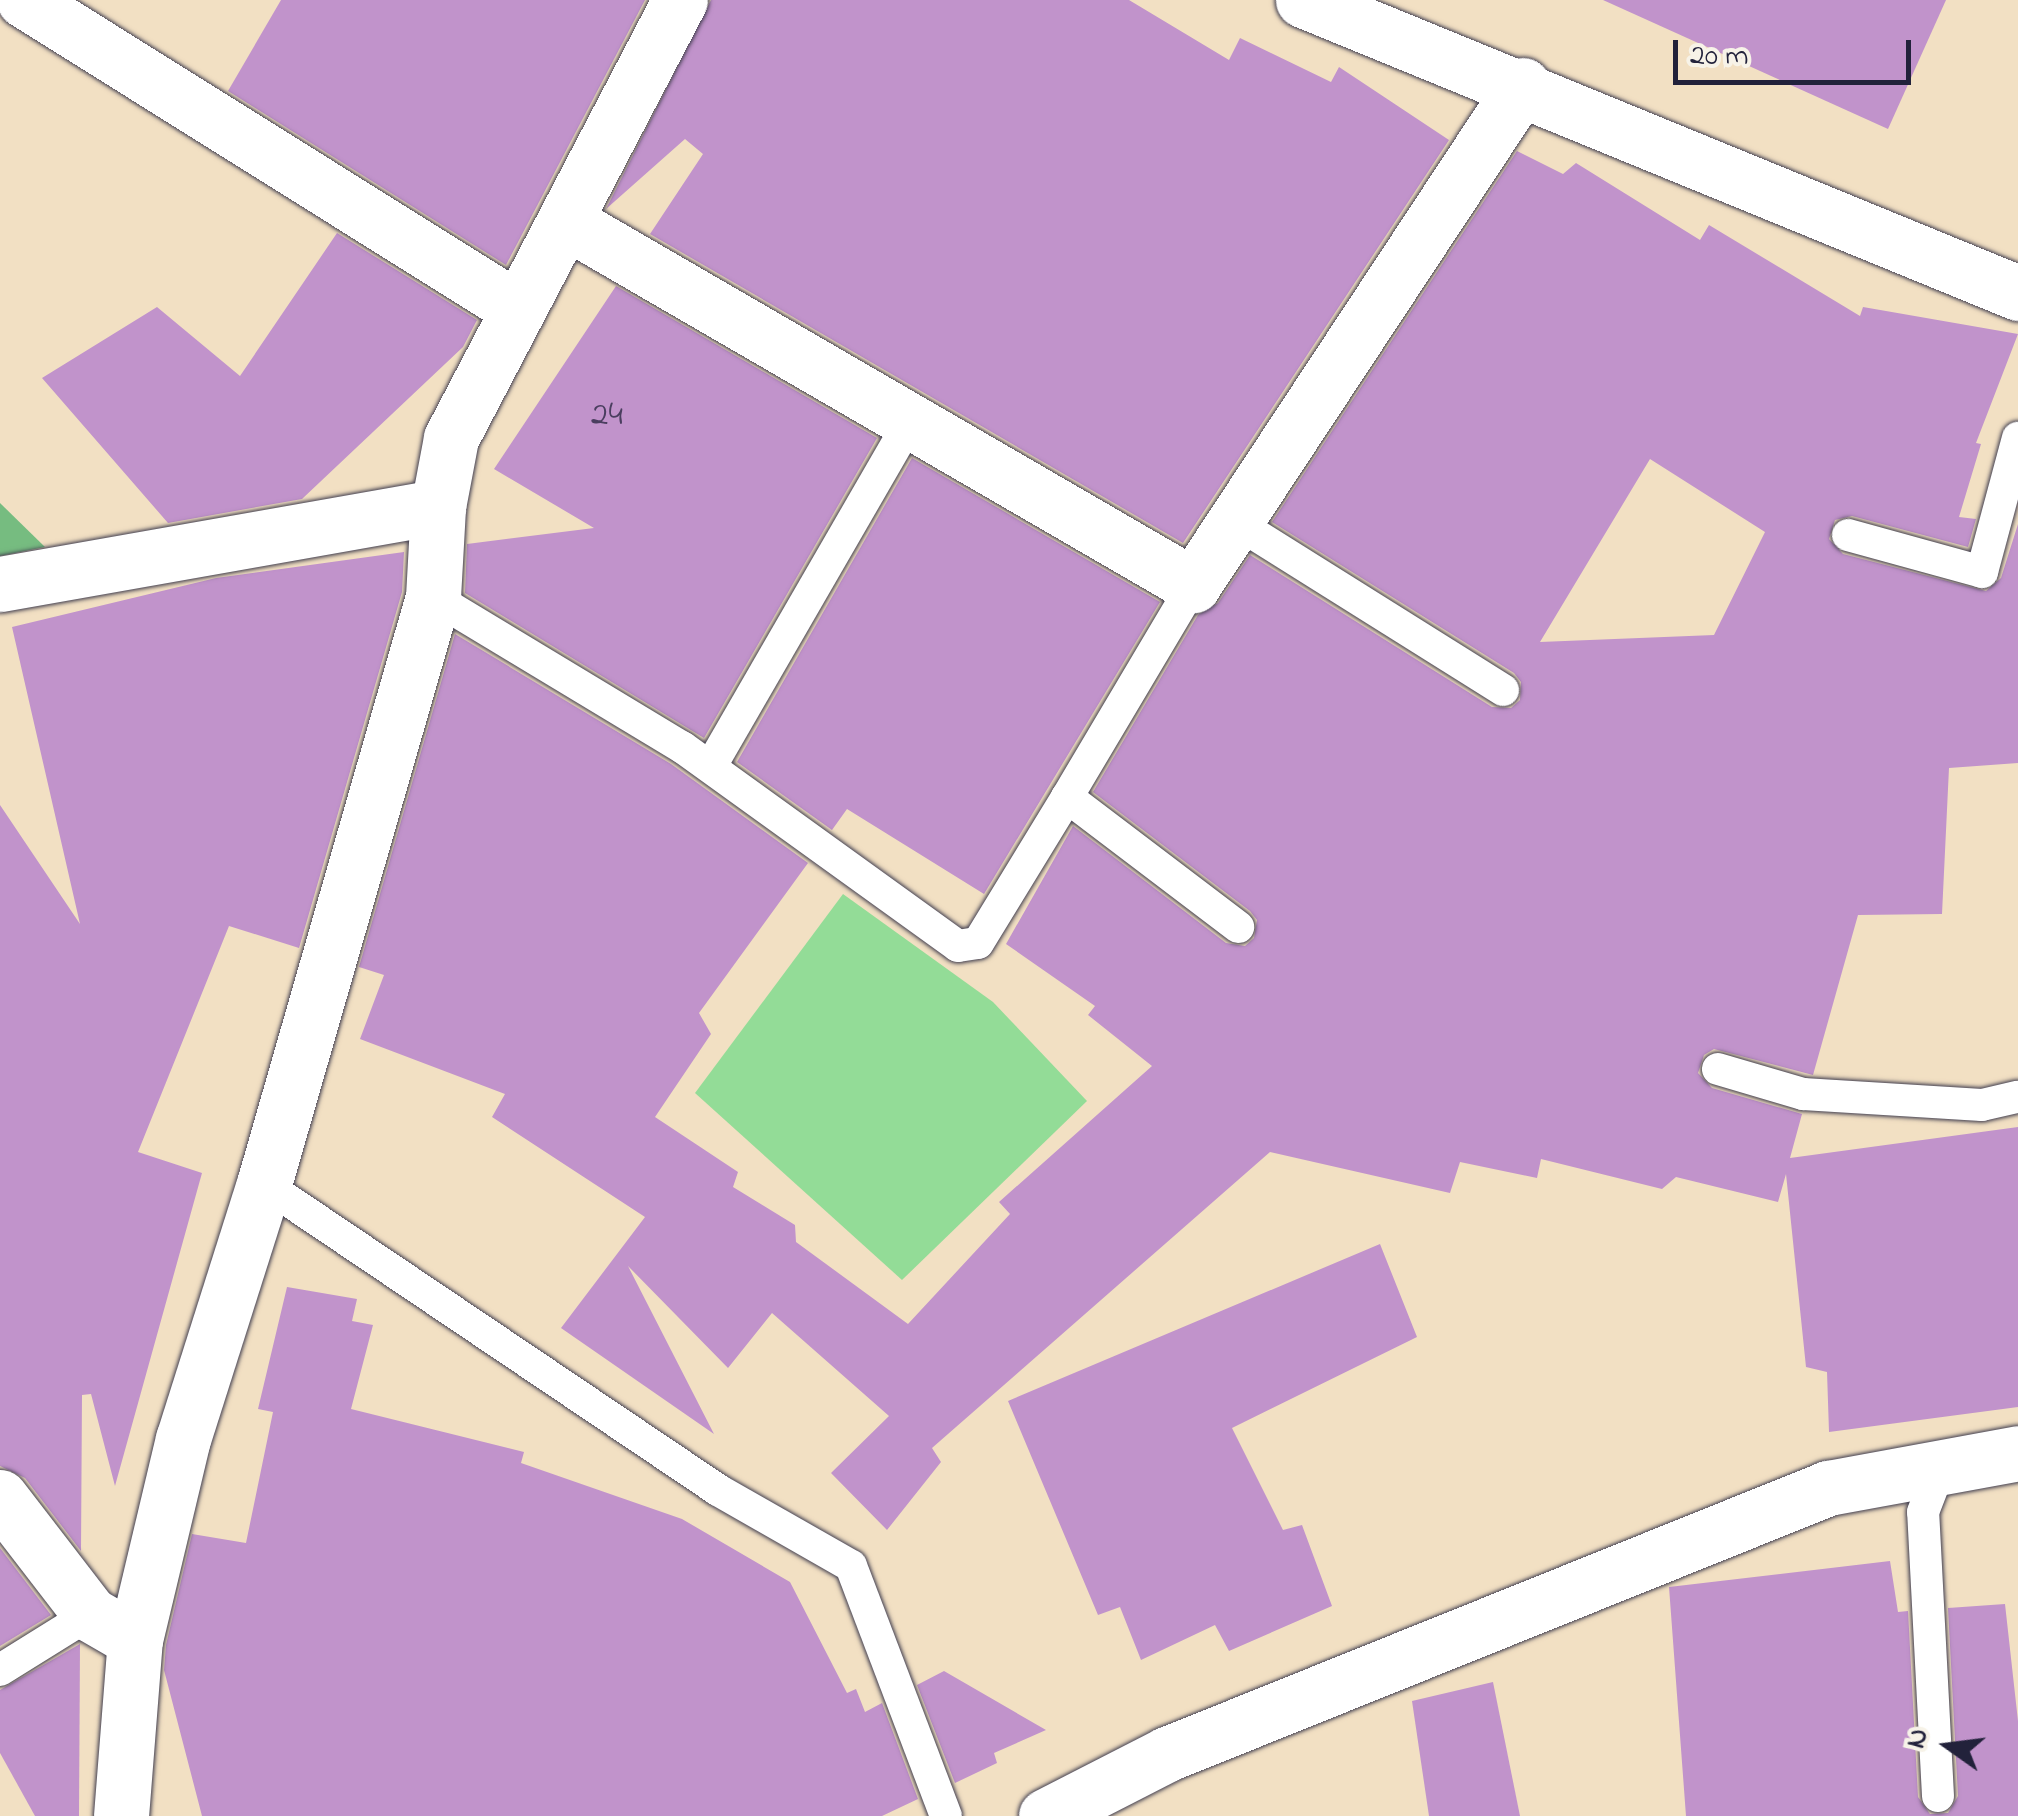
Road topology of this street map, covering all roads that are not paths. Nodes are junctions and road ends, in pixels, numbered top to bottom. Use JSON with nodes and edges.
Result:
{"nodes":[{"id":1,"x":24,"y":0,"type":"edge"},
{"id":2,"x":680,"y":0,"type":"edge"},
{"id":3,"x":1302,"y":0,"type":"edge"},
{"id":4,"x":1523,"y":85,"type":"junction"},
{"id":5,"x":566,"y":221,"type":"junction"},
{"id":6,"x":2018,"y":293,"type":"edge"},
{"id":7,"x":518,"y":309,"type":"junction"},
{"id":8,"x":910,"y":421,"type":"junction"},
{"id":9,"x":2018,"y":438,"type":"edge"},
{"id":10,"x":438,"y":507,"type":"junction"},
{"id":11,"x":1232,"y":520,"type":"junction"},
{"id":12,"x":1848,"y":535,"type":"dead end"},
{"id":13,"x":0,"y":584,"type":"edge"},
{"id":14,"x":1192,"y":585,"type":"junction"},
{"id":15,"x":434,"y":597,"type":"junction"},
{"id":16,"x":1503,"y":690,"type":"dead end"},
{"id":17,"x":712,"y":766,"type":"junction"},
{"id":18,"x":1068,"y":797,"type":"junction"},
{"id":19,"x":1238,"y":928,"type":"dead end"},
{"id":20,"x":1718,"y":1069,"type":"dead end"},
{"id":21,"x":2018,"y":1097,"type":"edge"},
{"id":22,"x":264,"y":1184,"type":"junction"},
{"id":23,"x":2018,"y":1453,"type":"edge"},
{"id":24,"x":1940,"y":1468,"type":"junction"},
{"id":25,"x":0,"y":1497,"type":"edge"},
{"id":26,"x":113,"y":1627,"type":"junction"},
{"id":27,"x":0,"y":1670,"type":"edge"},
{"id":28,"x":1938,"y":1796,"type":"dead end"},
{"id":29,"x":120,"y":1816,"type":"edge"},
{"id":30,"x":946,"y":1816,"type":"edge"},
{"id":31,"x":1046,"y":1816,"type":"edge"}],
"edges":[{"from":1,"to":7,"type":"street"},
{"from":2,"to":5,"type":"street"},
{"from":3,"to":4,"type":"street"},
{"from":4,"to":6,"type":"street"},
{"from":4,"to":11,"type":"street"},
{"from":5,"to":7,"type":"street"},
{"from":5,"to":8,"type":"street"},
{"from":7,"to":10,"type":"street"},
{"from":8,"to":14,"type":"street"},
{"from":8,"to":17,"type":"lane"},
{"from":9,"to":12,"type":"lane"},
{"from":10,"to":13,"type":"street"},
{"from":10,"to":15,"type":"street"},
{"from":11,"to":14,"type":"street"},
{"from":11,"to":16,"type":"lane"},
{"from":14,"to":18,"type":"lane"},
{"from":15,"to":17,"type":"lane"},
{"from":15,"to":22,"type":"street"},
{"from":17,"to":18,"type":"lane"},
{"from":18,"to":19,"type":"lane"},
{"from":20,"to":21,"type":"lane"},
{"from":22,"to":26,"type":"street"},
{"from":22,"to":30,"type":"lane"},
{"from":23,"to":24,"type":"street"},
{"from":24,"to":28,"type":"lane"},
{"from":24,"to":31,"type":"street"},
{"from":25,"to":26,"type":"street"},
{"from":26,"to":27,"type":"lane"},
{"from":26,"to":29,"type":"street"}]}
